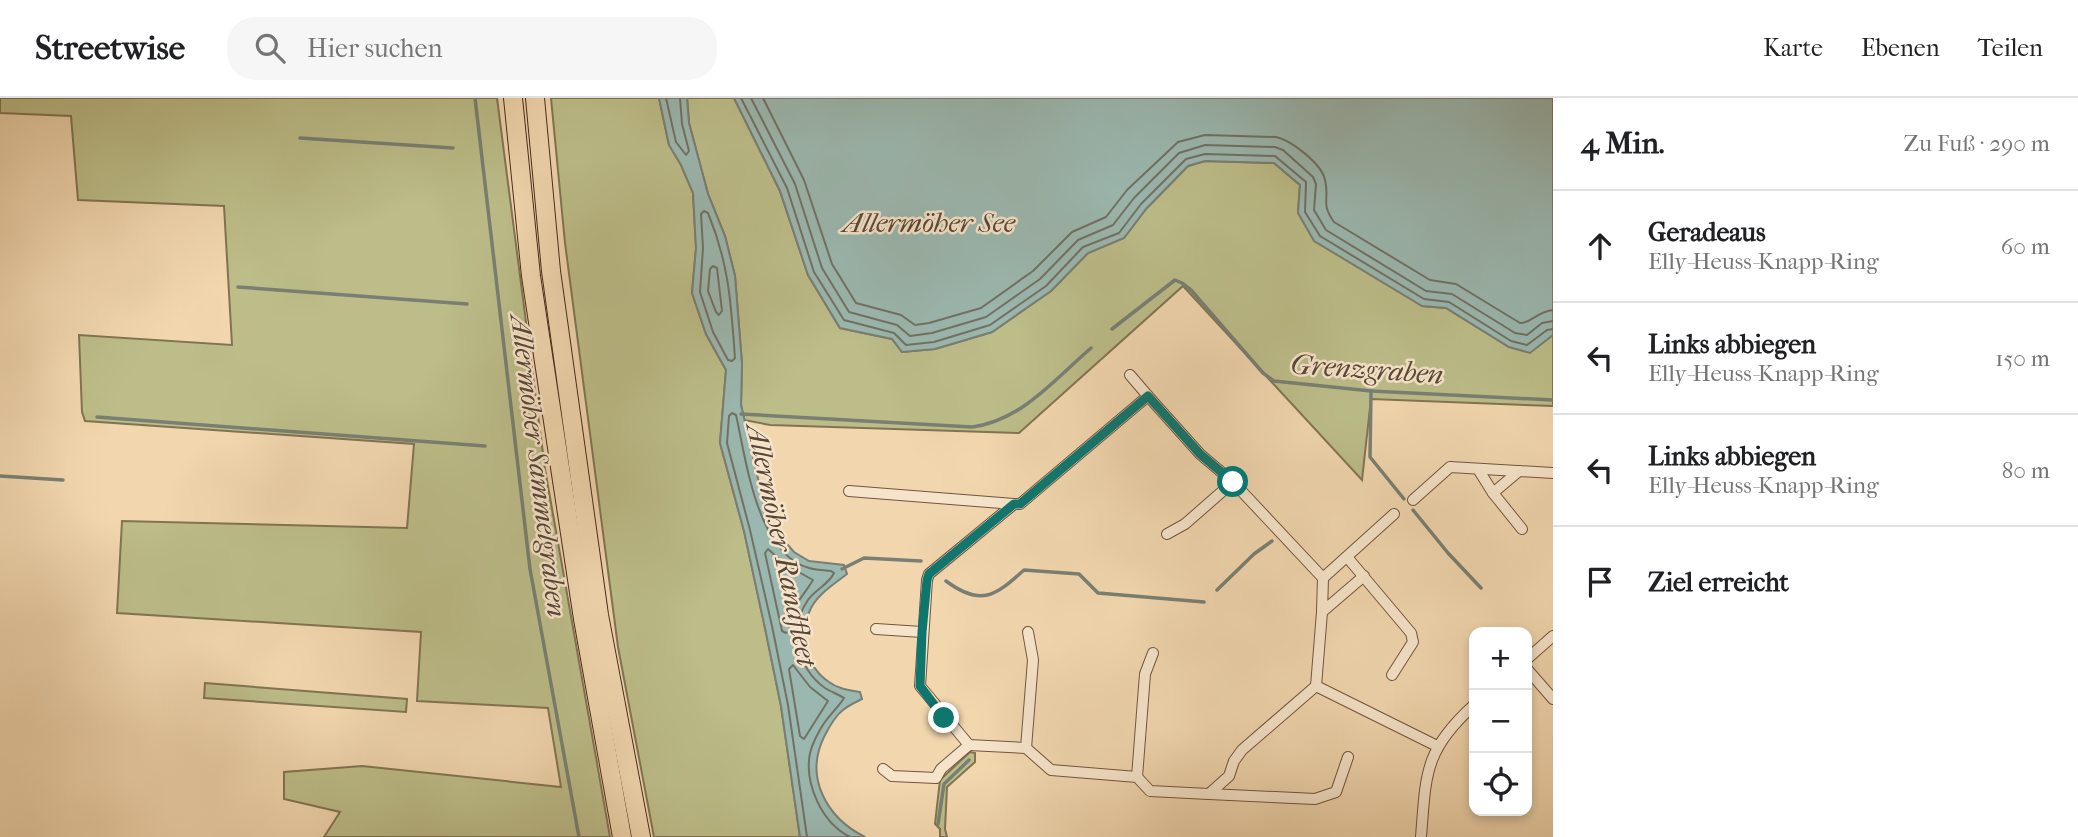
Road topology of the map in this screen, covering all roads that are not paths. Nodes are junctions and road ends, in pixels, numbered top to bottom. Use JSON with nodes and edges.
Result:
{"nodes":[{"id":1,"x":513,"y":98,"type":"edge"},
{"id":2,"x":535,"y":98,"type":"edge"},
{"id":3,"x":1130,"y":375,"type":"dead end"},
{"id":4,"x":1148,"y":396,"type":"junction"},
{"id":5,"x":1478,"y":469,"type":"junction"},
{"id":6,"x":1518,"y":471,"type":"junction"},
{"id":7,"x":1553,"y":473,"type":"edge"},
{"id":8,"x":1233,"y":482,"type":"junction"},
{"id":9,"x":849,"y":491,"type":"dead end"},
{"id":10,"x":1493,"y":493,"type":"junction"},
{"id":11,"x":1413,"y":500,"type":"dead end"},
{"id":12,"x":1014,"y":504,"type":"junction"},
{"id":13,"x":1394,"y":514,"type":"dead end"},
{"id":14,"x":1522,"y":528,"type":"dead end"},
{"id":15,"x":1167,"y":534,"type":"dead end"},
{"id":16,"x":1348,"y":556,"type":"junction"},
{"id":17,"x":1364,"y":576,"type":"junction"},
{"id":18,"x":1323,"y":578,"type":"junction"},
{"id":19,"x":1322,"y":612,"type":"junction"},
{"id":20,"x":876,"y":629,"type":"dead end"},
{"id":21,"x":922,"y":632,"type":"junction"},
{"id":22,"x":1028,"y":632,"type":"dead end"},
{"id":23,"x":1553,"y":636,"type":"edge"},
{"id":24,"x":1153,"y":653,"type":"dead end"},
{"id":25,"x":1532,"y":655,"type":"edge"},
{"id":26,"x":1392,"y":674,"type":"dead end"},
{"id":27,"x":1532,"y":674,"type":"edge"},
{"id":28,"x":1316,"y":686,"type":"junction"},
{"id":29,"x":1551,"y":693,"type":"edge"},
{"id":30,"x":1469,"y":710,"type":"edge"},
{"id":31,"x":969,"y":745,"type":"junction"},
{"id":32,"x":1437,"y":746,"type":"junction"},
{"id":33,"x":1026,"y":748,"type":"junction"},
{"id":34,"x":1348,"y":757,"type":"dead end"},
{"id":35,"x":883,"y":769,"type":"dead end"},
{"id":36,"x":1137,"y":777,"type":"junction"},
{"id":37,"x":1209,"y":794,"type":"junction"},
{"id":38,"x":622,"y":837,"type":"edge"},
{"id":39,"x":641,"y":837,"type":"edge"},
{"id":40,"x":1421,"y":837,"type":"edge"}],
"edges":[{"from":1,"to":38,"type":"highway"},
{"from":2,"to":39,"type":"highway"},
{"from":3,"to":4,"type":"street"},
{"from":4,"to":8,"type":"street"},
{"from":4,"to":12,"type":"street"},
{"from":5,"to":6,"type":"street"},
{"from":5,"to":10,"type":"street"},
{"from":5,"to":11,"type":"street"},
{"from":6,"to":7,"type":"street"},
{"from":6,"to":10,"type":"street"},
{"from":8,"to":15,"type":"street"},
{"from":8,"to":18,"type":"street"},
{"from":9,"to":12,"type":"street"},
{"from":10,"to":14,"type":"street"},
{"from":12,"to":21,"type":"street"},
{"from":13,"to":16,"type":"street"},
{"from":16,"to":17,"type":"street"},
{"from":16,"to":18,"type":"street"},
{"from":17,"to":19,"type":"street"},
{"from":17,"to":26,"type":"street"},
{"from":18,"to":19,"type":"street"},
{"from":19,"to":28,"type":"street"},
{"from":20,"to":21,"type":"street"},
{"from":21,"to":31,"type":"street"},
{"from":22,"to":33,"type":"street"},
{"from":23,"to":25,"type":"street"},
{"from":24,"to":36,"type":"street"},
{"from":27,"to":29,"type":"street"},
{"from":28,"to":32,"type":"street"},
{"from":28,"to":37,"type":"street"},
{"from":30,"to":32,"type":"street"},
{"from":31,"to":33,"type":"street"},
{"from":31,"to":35,"type":"street"},
{"from":32,"to":40,"type":"street"},
{"from":33,"to":36,"type":"street"},
{"from":34,"to":37,"type":"street"},
{"from":36,"to":37,"type":"street"}]}
